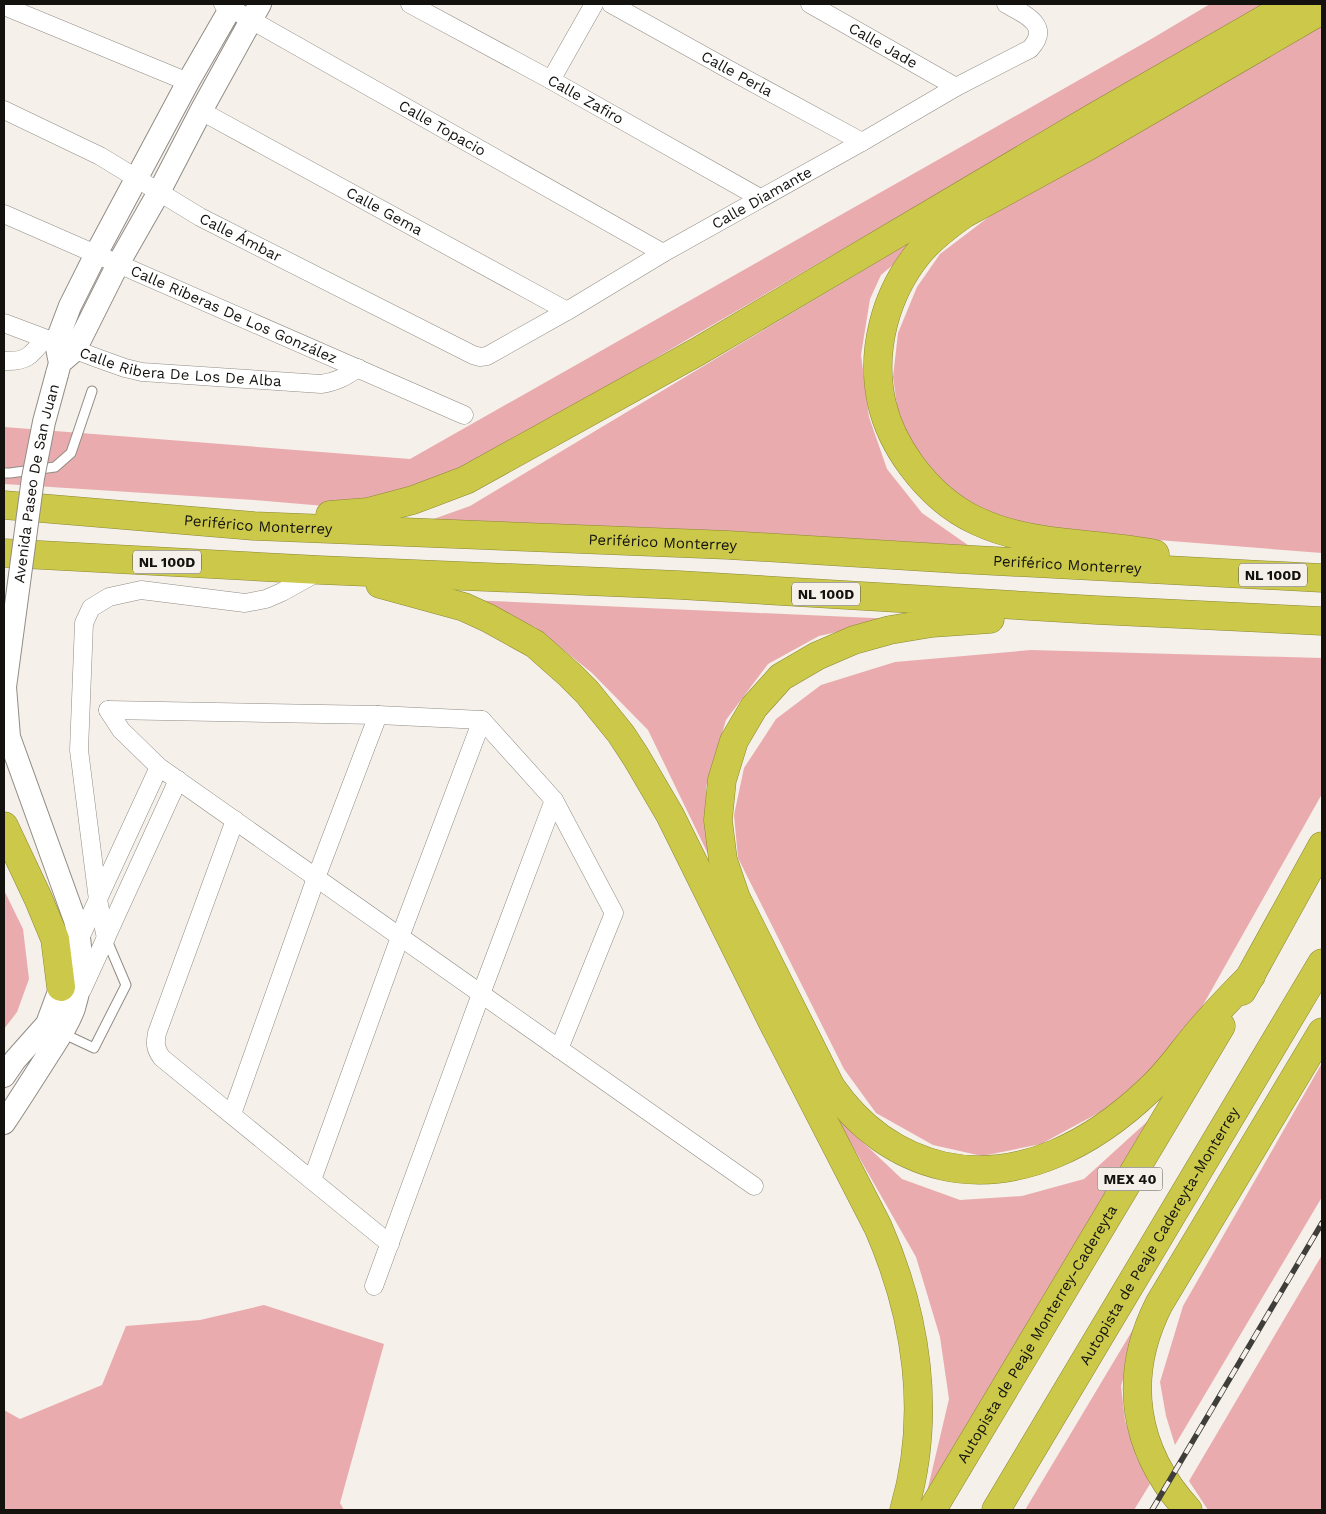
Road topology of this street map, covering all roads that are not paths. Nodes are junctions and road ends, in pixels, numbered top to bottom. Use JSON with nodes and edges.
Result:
{"nodes":[{"id":1,"x":410,"y":4,"type":"edge"},
{"id":2,"x":594,"y":4,"type":"edge"},
{"id":3,"x":611,"y":4,"type":"edge"},
{"id":4,"x":810,"y":4,"type":"edge"},
{"id":5,"x":1006,"y":4,"type":"edge"},
{"id":6,"x":1291,"y":4,"type":"edge"},
{"id":7,"x":229,"y":5,"type":"edge"},
{"id":8,"x":4,"y":6,"type":"edge"},
{"id":9,"x":1322,"y":10,"type":"edge"},
{"id":10,"x":255,"y":12,"type":"edge"},
{"id":11,"x":551,"y":80,"type":"junction"},
{"id":12,"x":188,"y":82,"type":"junction"},
{"id":13,"x":956,"y":86,"type":"junction"},
{"id":14,"x":4,"y":110,"type":"edge"},
{"id":15,"x":201,"y":111,"type":"junction"},
{"id":16,"x":862,"y":142,"type":"junction"},
{"id":17,"x":137,"y":178,"type":"junction"},
{"id":18,"x":159,"y":192,"type":"junction"},
{"id":19,"x":760,"y":198,"type":"junction"},
{"id":20,"x":4,"y":214,"type":"edge"},
{"id":21,"x":663,"y":253,"type":"junction"},
{"id":22,"x":96,"y":254,"type":"junction"},
{"id":23,"x":118,"y":264,"type":"junction"},
{"id":24,"x":567,"y":311,"type":"junction"},
{"id":25,"x":4,"y":323,"type":"edge"},
{"id":26,"x":58,"y":354,"type":"junction"},
{"id":27,"x":480,"y":357,"type":"joint"},
{"id":28,"x":4,"y":361,"type":"edge"},
{"id":29,"x":358,"y":368,"type":"junction"},
{"id":30,"x":92,"y":390,"type":"dead end"},
{"id":31,"x":464,"y":416,"type":"dead end"},
{"id":32,"x":4,"y":473,"type":"edge"},
{"id":33,"x":4,"y":505,"type":"edge"},
{"id":34,"x":254,"y":526,"type":"junction"},
{"id":35,"x":4,"y":553,"type":"edge"},
{"id":36,"x":325,"y":570,"type":"junction"},
{"id":37,"x":1224,"y":572,"type":"junction"},
{"id":38,"x":1322,"y":578,"type":"edge"},
{"id":39,"x":1096,"y":610,"type":"junction"},
{"id":40,"x":1322,"y":621,"type":"edge"},
{"id":41,"x":5,"y":687,"type":"edge"},
{"id":42,"x":378,"y":715,"type":"junction"},
{"id":43,"x":482,"y":720,"type":"junction"},
{"id":44,"x":159,"y":767,"type":"junction"},
{"id":45,"x":178,"y":780,"type":"junction"},
{"id":46,"x":554,"y":800,"type":"junction"},
{"id":47,"x":235,"y":820,"type":"junction"},
{"id":48,"x":4,"y":826,"type":"edge"},
{"id":49,"x":1322,"y":846,"type":"edge"},
{"id":50,"x":316,"y":878,"type":"junction"},
{"id":51,"x":98,"y":900,"type":"junction"},
{"id":52,"x":78,"y":929,"type":"junction"},
{"id":53,"x":400,"y":937,"type":"junction"},
{"id":54,"x":106,"y":938,"type":"junction"},
{"id":55,"x":1322,"y":963,"type":"edge"},
{"id":56,"x":1251,"y":976,"type":"junction"},
{"id":57,"x":481,"y":994,"type":"junction"},
{"id":58,"x":67,"y":998,"type":"junction"},
{"id":59,"x":54,"y":1028,"type":"junction"},
{"id":60,"x":1322,"y":1032,"type":"edge"},
{"id":61,"x":559,"y":1049,"type":"junction"},
{"id":62,"x":4,"y":1076,"type":"edge"},
{"id":63,"x":232,"y":1114,"type":"junction"},
{"id":64,"x":4,"y":1123,"type":"edge"},
{"id":65,"x":312,"y":1180,"type":"junction"},
{"id":66,"x":754,"y":1186,"type":"dead end"},
{"id":67,"x":390,"y":1244,"type":"junction"},
{"id":68,"x":374,"y":1286,"type":"dead end"},
{"id":69,"x":904,"y":1510,"type":"edge"},
{"id":70,"x":932,"y":1510,"type":"edge"},
{"id":71,"x":996,"y":1510,"type":"edge"},
{"id":72,"x":1188,"y":1510,"type":"edge"}],
"edges":[{"from":1,"to":11,"type":"street","name":"Calle Zafiro"},
{"from":2,"to":11,"type":"street"},
{"from":3,"to":16,"type":"street","name":"Calle Perla"},
{"from":4,"to":13,"type":"street","name":"Calle Jade"},
{"from":5,"to":13,"type":"street","name":"Calle Diamante"},
{"from":6,"to":34,"type":"highway"},
{"from":7,"to":10,"type":"street","name":"Calle Topacio"},
{"from":7,"to":12,"type":"street","name":"Avenida Paseo De San Juan"},
{"from":8,"to":12,"type":"street"},
{"from":9,"to":37,"type":"highway"},
{"from":10,"to":15,"type":"street","name":"Avenida Paseo De San Juan"},
{"from":10,"to":21,"type":"street","name":"Calle Topacio"},
{"from":11,"to":19,"type":"street","name":"Calle Zafiro"},
{"from":12,"to":17,"type":"street","name":"Avenida Paseo De San Juan"},
{"from":13,"to":16,"type":"street","name":"Calle Diamante"},
{"from":14,"to":17,"type":"street","name":"Calle Ámbar"},
{"from":15,"to":18,"type":"street","name":"Avenida Paseo De San Juan"},
{"from":15,"to":24,"type":"street","name":"Calle Gema"},
{"from":16,"to":19,"type":"street","name":"Calle Diamante"},
{"from":17,"to":18,"type":"street","name":"Calle Ámbar"},
{"from":17,"to":22,"type":"street","name":"Avenida Paseo De San Juan"},
{"from":18,"to":23,"type":"street","name":"Avenida Paseo De San Juan"},
{"from":18,"to":27,"type":"street","name":"Calle Ámbar"},
{"from":19,"to":21,"type":"street","name":"Calle Diamante"},
{"from":20,"to":22,"type":"street","name":"Calle Riberas De Los González"},
{"from":21,"to":24,"type":"street","name":"Calle Diamante"},
{"from":22,"to":23,"type":"street","name":"Calle Riberas De Los González"},
{"from":22,"to":26,"type":"street","name":"Avenida Paseo De San Juan"},
{"from":23,"to":26,"type":"street","name":"Avenida Paseo De San Juan"},
{"from":23,"to":29,"type":"street","name":"Calle Riberas De Los González"},
{"from":24,"to":27,"type":"street","name":"Calle Diamante"},
{"from":25,"to":26,"type":"street","name":"Calle Ribera De Los De Alba"},
{"from":26,"to":28,"type":"street"},
{"from":26,"to":29,"type":"street","name":"Calle Ribera De Los De Alba"},
{"from":26,"to":41,"type":"street","name":"Avenida Paseo De San Juan","bridge":true},
{"from":29,"to":31,"type":"street","name":"Calle Riberas De Los González"},
{"from":30,"to":32,"type":"lane"},
{"from":33,"to":34,"type":"highway","name":"Periférico Monterrey","number":"NL 100D"},
{"from":34,"to":37,"type":"highway","name":"Periférico Monterrey","number":"NL 100D"},
{"from":35,"to":36,"type":"highway","number":"NL 100D"},
{"from":36,"to":39,"type":"highway","number":"NL 100D"},
{"from":36,"to":51,"type":"street"},
{"from":36,"to":69,"type":"highway"},
{"from":37,"to":38,"type":"highway","name":"Periférico Monterrey","number":"NL 100D"},
{"from":39,"to":40,"type":"highway","number":"NL 100D"},
{"from":39,"to":56,"type":"highway"},
{"from":41,"to":52,"type":"street","name":"Avenida Paseo De San Juan"},
{"from":42,"to":43,"type":"street"},
{"from":42,"to":44,"type":"street"},
{"from":42,"to":50,"type":"street"},
{"from":43,"to":46,"type":"street"},
{"from":43,"to":53,"type":"street"},
{"from":44,"to":45,"type":"street"},
{"from":44,"to":51,"type":"street"},
{"from":45,"to":47,"type":"street"},
{"from":45,"to":54,"type":"street"},
{"from":46,"to":57,"type":"street"},
{"from":46,"to":61,"type":"street"},
{"from":47,"to":50,"type":"street"},
{"from":47,"to":63,"type":"street"},
{"from":48,"to":58,"type":"highway"},
{"from":49,"to":56,"type":"highway","name":"Autopista de Peaje Monterrey-Cadereyta","number":"MEX 40"},
{"from":50,"to":53,"type":"street"},
{"from":50,"to":63,"type":"street"},
{"from":51,"to":52,"type":"street"},
{"from":51,"to":54,"type":"street"},
{"from":52,"to":58,"type":"street"},
{"from":53,"to":57,"type":"street"},
{"from":53,"to":65,"type":"street"},
{"from":54,"to":58,"type":"street"},
{"from":54,"to":59,"type":"lane"},
{"from":55,"to":71,"type":"highway","name":"Autopista de Peaje Cadereyta-Monterrey","number":"MEX 40"},
{"from":56,"to":70,"type":"highway","name":"Autopista de Peaje Monterrey-Cadereyta","number":"MEX 40"},
{"from":57,"to":61,"type":"street"},
{"from":57,"to":67,"type":"street"},
{"from":58,"to":59,"type":"street"},
{"from":59,"to":62,"type":"street"},
{"from":59,"to":64,"type":"street"},
{"from":60,"to":72,"type":"highway"},
{"from":61,"to":66,"type":"street"},
{"from":63,"to":65,"type":"street"},
{"from":65,"to":67,"type":"street"},
{"from":67,"to":68,"type":"street"}]}
